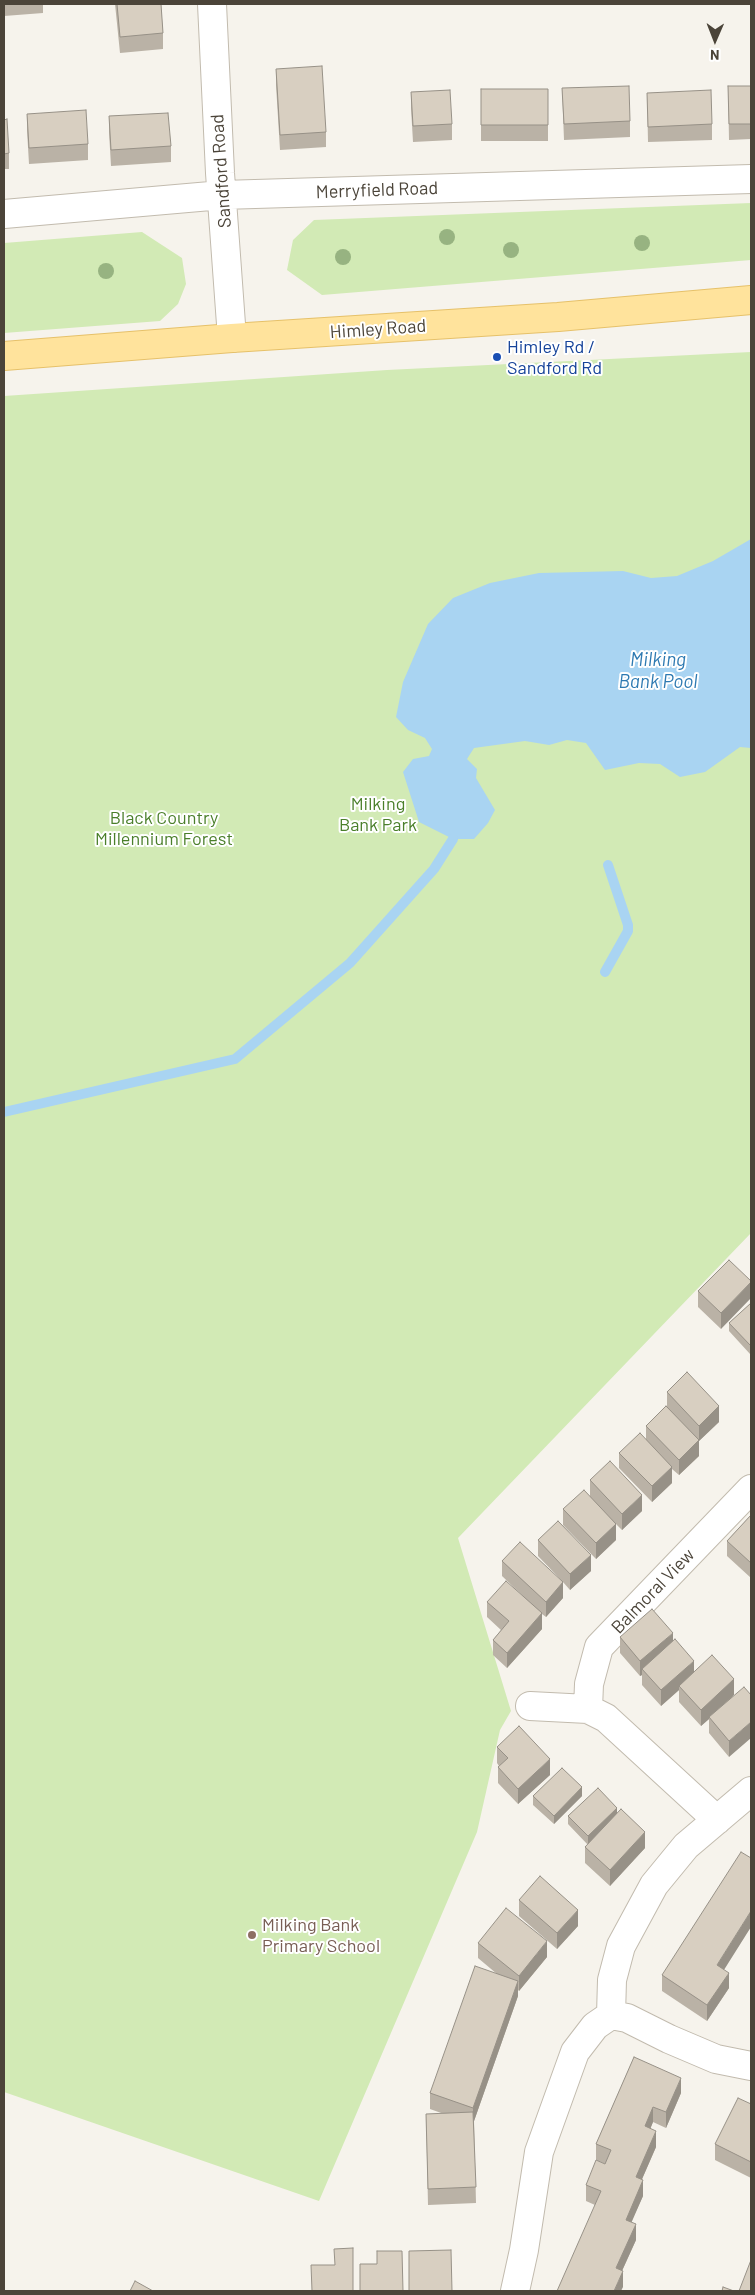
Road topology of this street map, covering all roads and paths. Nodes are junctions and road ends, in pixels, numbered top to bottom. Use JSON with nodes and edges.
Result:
{"nodes":[{"id":1,"x":212,"y":4,"type":"edge"},
{"id":2,"x":751,"y":179,"type":"edge"},
{"id":3,"x":222,"y":195,"type":"junction"},
{"id":4,"x":4,"y":214,"type":"edge"},
{"id":5,"x":751,"y":300,"type":"edge"},
{"id":6,"x":232,"y":338,"type":"junction"},
{"id":7,"x":4,"y":356,"type":"edge"},
{"id":8,"x":751,"y":1489,"type":"edge"},
{"id":9,"x":530,"y":1706,"type":"dead end"},
{"id":10,"x":588,"y":1709,"type":"junction"},
{"id":11,"x":751,"y":1791,"type":"edge"},
{"id":12,"x":717,"y":1820,"type":"junction"},
{"id":13,"x":611,"y":2015,"type":"junction"},
{"id":14,"x":751,"y":2066,"type":"edge"},
{"id":15,"x":515,"y":2291,"type":"edge"}],
"edges":[{"from":1,"to":3,"type":"street","name":"Sandford Road"},
{"from":2,"to":3,"type":"street","name":"Merryfield Road"},
{"from":3,"to":4,"type":"street","name":"Merryfield Road"},
{"from":3,"to":6,"type":"street","name":"Sandford Road"},
{"from":5,"to":6,"type":"main road","name":"Himley Road"},
{"from":6,"to":7,"type":"main road","name":"Himley Road"},
{"from":8,"to":10,"type":"street","name":"Balmoral View"},
{"from":9,"to":10,"type":"street"},
{"from":10,"to":12,"type":"street"},
{"from":11,"to":12,"type":"street"},
{"from":12,"to":13,"type":"street"},
{"from":13,"to":14,"type":"street"},
{"from":13,"to":15,"type":"street"}]}
